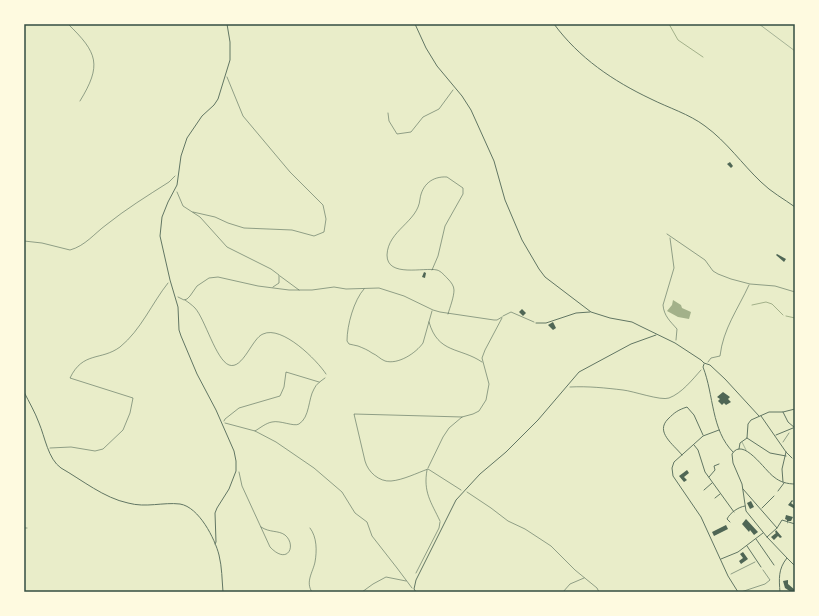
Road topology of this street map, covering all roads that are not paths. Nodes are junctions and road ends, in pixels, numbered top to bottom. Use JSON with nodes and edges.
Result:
{"nodes":[{"id":1,"x":227,"y":24,"type":"edge"},
{"id":2,"x":415,"y":24,"type":"edge"},
{"id":3,"x":554,"y":24,"type":"edge"},
{"id":4,"x":759,"y":24,"type":"edge"},
{"id":5,"x":795,"y":51,"type":"edge"},
{"id":6,"x":795,"y":207,"type":"edge"},
{"id":7,"x":590,"y":312,"type":"junction"},
{"id":8,"x":536,"y":323,"type":"road end"},
{"id":9,"x":656,"y":334,"type":"junction"},
{"id":10,"x":704,"y":363,"type":"junction"},
{"id":11,"x":24,"y":392,"type":"edge"},
{"id":12,"x":795,"y":409,"type":"edge"},
{"id":13,"x":783,"y":412,"type":"junction"},
{"id":14,"x":760,"y":416,"type":"junction"},
{"id":15,"x":794,"y":428,"type":"edge"},
{"id":16,"x":719,"y":430,"type":"junction"},
{"id":17,"x":703,"y":436,"type":"junction"},
{"id":18,"x":774,"y":436,"type":"junction"},
{"id":19,"x":747,"y":438,"type":"junction"},
{"id":20,"x":742,"y":442,"type":"junction"},
{"id":21,"x":694,"y":444,"type":"junction"},
{"id":22,"x":739,"y":449,"type":"junction"},
{"id":23,"x":747,"y":451,"type":"junction"},
{"id":24,"x":733,"y":452,"type":"junction"},
{"id":25,"x":786,"y":452,"type":"junction"},
{"id":26,"x":682,"y":455,"type":"junction"},
{"id":27,"x":786,"y":456,"type":"junction"},
{"id":28,"x":792,"y":458,"type":"dead end"},
{"id":29,"x":719,"y":464,"type":"dead end"},
{"id":30,"x":708,"y":477,"type":"junction"},
{"id":31,"x":713,"y":483,"type":"junction"},
{"id":32,"x":784,"y":483,"type":"junction"},
{"id":33,"x":795,"y":484,"type":"edge"},
{"id":34,"x":743,"y":489,"type":"junction"},
{"id":35,"x":704,"y":490,"type":"dead end"},
{"id":36,"x":778,"y":491,"type":"dead end"},
{"id":37,"x":721,"y":493,"type":"junction"},
{"id":38,"x":774,"y":496,"type":"dead end"},
{"id":39,"x":715,"y":498,"type":"dead end"},
{"id":40,"x":744,"y":506,"type":"junction"},
{"id":41,"x":761,"y":509,"type":"junction"},
{"id":42,"x":734,"y":512,"type":"junction"},
{"id":43,"x":730,"y":522,"type":"dead end"},
{"id":44,"x":795,"y":524,"type":"edge"},
{"id":45,"x":777,"y":528,"type":"junction"},
{"id":46,"x":763,"y":533,"type":"junction"},
{"id":47,"x":767,"y":537,"type":"junction"},
{"id":48,"x":755,"y":539,"type":"junction"},
{"id":49,"x":215,"y":544,"type":"junction"},
{"id":50,"x":746,"y":546,"type":"junction"},
{"id":51,"x":787,"y":558,"type":"junction"},
{"id":52,"x":720,"y":559,"type":"junction"},
{"id":53,"x":774,"y":565,"type":"dead end"},
{"id":54,"x":795,"y":566,"type":"edge"},
{"id":55,"x":761,"y":567,"type":"road end"},
{"id":56,"x":415,"y":591,"type":"edge"},
{"id":57,"x":223,"y":592,"type":"edge"},
{"id":58,"x":738,"y":592,"type":"edge"},
{"id":59,"x":780,"y":592,"type":"edge"}],
"edges":[{"from":1,"to":49,"type":"street"},
{"from":2,"to":7,"type":"street"},
{"from":3,"to":6,"type":"street"},
{"from":4,"to":5,"type":"lane"},
{"from":7,"to":8,"type":"street"},
{"from":7,"to":9,"type":"street"},
{"from":9,"to":10,"type":"street"},
{"from":9,"to":56,"type":"street"},
{"from":10,"to":14,"type":"street"},
{"from":10,"to":16,"type":"street"},
{"from":11,"to":49,"type":"street"},
{"from":12,"to":13,"type":"street"},
{"from":13,"to":14,"type":"street"},
{"from":13,"to":15,"type":"street"},
{"from":14,"to":18,"type":"street"},
{"from":14,"to":19,"type":"street"},
{"from":15,"to":18,"type":"street"},
{"from":16,"to":17,"type":"street"},
{"from":16,"to":24,"type":"street"},
{"from":17,"to":21,"type":"street"},
{"from":17,"to":26,"type":"street"},
{"from":18,"to":25,"type":"street"},
{"from":19,"to":20,"type":"street"},
{"from":19,"to":27,"type":"street"},
{"from":20,"to":22,"type":"street"},
{"from":20,"to":23,"type":"lane"},
{"from":21,"to":26,"type":"street"},
{"from":21,"to":30,"type":"street"},
{"from":22,"to":23,"type":"street"},
{"from":22,"to":24,"type":"street"},
{"from":23,"to":32,"type":"street"},
{"from":24,"to":34,"type":"street"},
{"from":25,"to":27,"type":"street"},
{"from":25,"to":28,"type":"street"},
{"from":26,"to":52,"type":"street"},
{"from":27,"to":32,"type":"street"},
{"from":29,"to":30,"type":"street"},
{"from":30,"to":31,"type":"street"},
{"from":31,"to":35,"type":"street"},
{"from":31,"to":37,"type":"street"},
{"from":32,"to":33,"type":"street"},
{"from":32,"to":36,"type":"street"},
{"from":34,"to":40,"type":"street"},
{"from":34,"to":41,"type":"street"},
{"from":37,"to":39,"type":"street"},
{"from":37,"to":42,"type":"street"},
{"from":38,"to":41,"type":"street"},
{"from":40,"to":42,"type":"street"},
{"from":40,"to":46,"type":"street"},
{"from":41,"to":45,"type":"street"},
{"from":42,"to":43,"type":"street"},
{"from":44,"to":45,"type":"street"},
{"from":45,"to":47,"type":"street"},
{"from":46,"to":47,"type":"street"},
{"from":46,"to":48,"type":"street"},
{"from":47,"to":51,"type":"street"},
{"from":48,"to":50,"type":"street"},
{"from":48,"to":53,"type":"street"},
{"from":49,"to":57,"type":"street"},
{"from":50,"to":52,"type":"street"},
{"from":50,"to":55,"type":"street"},
{"from":51,"to":54,"type":"street"},
{"from":51,"to":59,"type":"street"},
{"from":52,"to":58,"type":"street"}]}
